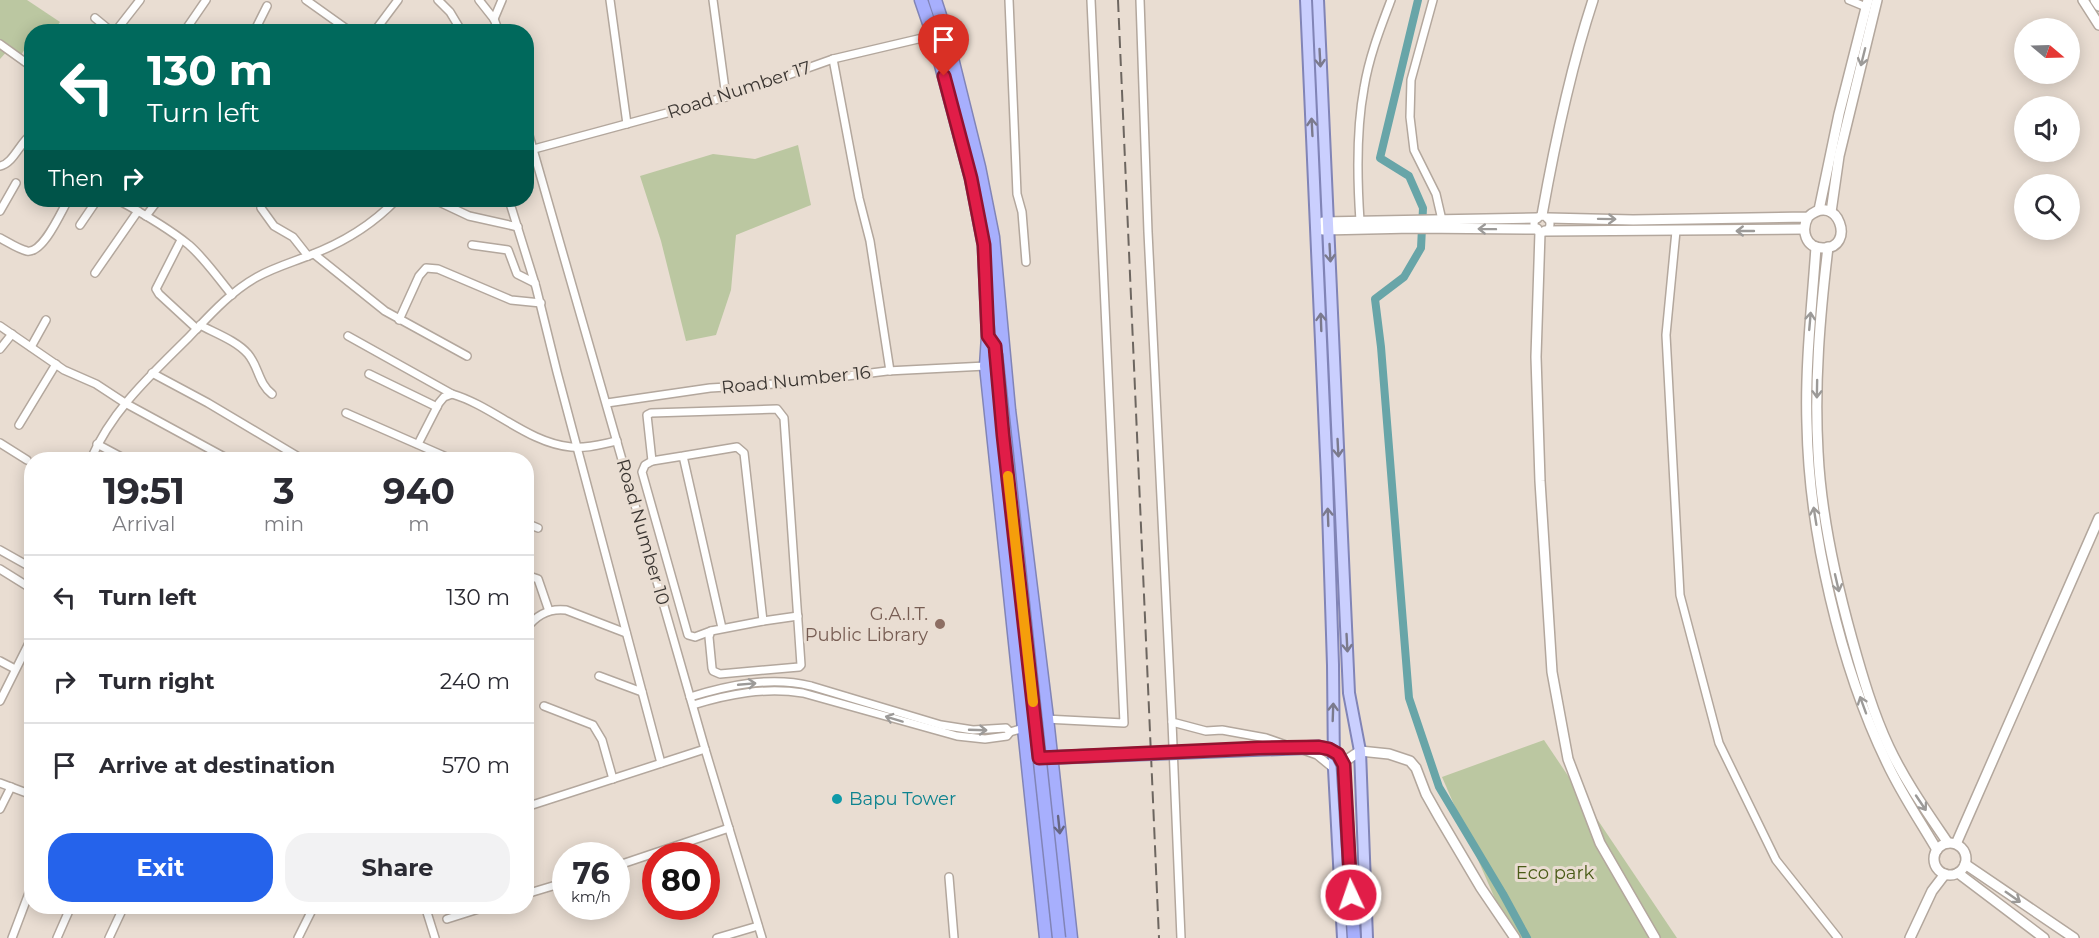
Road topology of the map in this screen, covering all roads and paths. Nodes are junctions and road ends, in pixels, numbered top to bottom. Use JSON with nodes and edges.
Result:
{"nodes":[{"id":1,"x":140,"y":0,"type":"edge"},
{"id":2,"x":206,"y":0,"type":"edge"},
{"id":3,"x":306,"y":0,"type":"edge"},
{"id":4,"x":398,"y":0,"type":"edge"},
{"id":5,"x":438,"y":0,"type":"edge"},
{"id":6,"x":479,"y":0,"type":"edge"},
{"id":7,"x":502,"y":0,"type":"edge"},
{"id":8,"x":610,"y":0,"type":"edge"},
{"id":9,"x":713,"y":0,"type":"edge"},
{"id":10,"x":921,"y":0,"type":"edge"},
{"id":11,"x":935,"y":0,"type":"edge"},
{"id":12,"x":1009,"y":0,"type":"edge"},
{"id":13,"x":1091,"y":0,"type":"edge"},
{"id":14,"x":1140,"y":0,"type":"edge"},
{"id":15,"x":1306,"y":0,"type":"edge"},
{"id":16,"x":1318,"y":0,"type":"edge"},
{"id":17,"x":1391,"y":0,"type":"edge"},
{"id":18,"x":1433,"y":0,"type":"edge"},
{"id":19,"x":1593,"y":0,"type":"edge"},
{"id":20,"x":1849,"y":0,"type":"edge"},
{"id":21,"x":1877,"y":0,"type":"edge"},
{"id":22,"x":2083,"y":0,"type":"edge"},
{"id":23,"x":2095,"y":0,"type":"edge"},
{"id":24,"x":1867,"y":4,"type":"edge"},
{"id":25,"x":267,"y":6,"type":"dead end"},
{"id":26,"x":2099,"y":6,"type":"edge"},
{"id":27,"x":95,"y":18,"type":"dead end"},
{"id":28,"x":494,"y":19,"type":"junction"},
{"id":29,"x":103,"y":24,"type":"edge"},
{"id":30,"x":120,"y":24,"type":"edge"},
{"id":31,"x":190,"y":24,"type":"edge"},
{"id":32,"x":258,"y":24,"type":"edge"},
{"id":33,"x":340,"y":24,"type":"edge"},
{"id":34,"x":381,"y":24,"type":"edge"},
{"id":35,"x":457,"y":24,"type":"edge"},
{"id":36,"x":496,"y":24,"type":"edge"},
{"id":37,"x":2099,"y":25,"type":"edge"},
{"id":38,"x":946,"y":34,"type":"junction"},
{"id":39,"x":933,"y":35,"type":"junction"},
{"id":40,"x":0,"y":44,"type":"edge"},
{"id":41,"x":833,"y":59,"type":"junction"},
{"id":42,"x":24,"y":61,"type":"edge"},
{"id":43,"x":726,"y":97,"type":"junction"},
{"id":44,"x":627,"y":124,"type":"junction"},
{"id":45,"x":24,"y":141,"type":"edge"},
{"id":46,"x":534,"y":149,"type":"joint"},
{"id":47,"x":0,"y":166,"type":"edge"},
{"id":48,"x":16,"y":183,"type":"dead end"},
{"id":49,"x":64,"y":207,"type":"edge"},
{"id":50,"x":93,"y":207,"type":"edge"},
{"id":51,"x":131,"y":207,"type":"edge"},
{"id":52,"x":153,"y":207,"type":"edge"},
{"id":53,"x":388,"y":207,"type":"edge"},
{"id":54,"x":448,"y":207,"type":"edge"},
{"id":55,"x":511,"y":207,"type":"edge"},
{"id":56,"x":261,"y":208,"type":"dead end"},
{"id":57,"x":1819,"y":210,"type":"junction"},
{"id":58,"x":0,"y":211,"type":"edge"},
{"id":59,"x":138,"y":211,"type":"junction"},
{"id":60,"x":1831,"y":212,"type":"junction"},
{"id":61,"x":146,"y":216,"type":"junction"},
{"id":62,"x":1542,"y":217,"type":"junction"},
{"id":63,"x":1808,"y":217,"type":"junction"},
{"id":64,"x":1360,"y":221,"type":"junction"},
{"id":65,"x":1439,"y":223,"type":"junction"},
{"id":66,"x":1414,"y":224,"type":"junction"},
{"id":67,"x":80,"y":225,"type":"dead end"},
{"id":68,"x":518,"y":226,"type":"junction"},
{"id":69,"x":1323,"y":226,"type":"junction"},
{"id":70,"x":1804,"y":229,"type":"junction"},
{"id":71,"x":1541,"y":231,"type":"junction"},
{"id":72,"x":1676,"y":231,"type":"junction"},
{"id":73,"x":0,"y":238,"type":"edge"},
{"id":74,"x":181,"y":240,"type":"junction"},
{"id":75,"x":472,"y":244,"type":"dead end"},
{"id":76,"x":1816,"y":247,"type":"junction"},
{"id":77,"x":1828,"y":247,"type":"junction"},
{"id":78,"x":311,"y":255,"type":"junction"},
{"id":79,"x":1026,"y":262,"type":"dead end"},
{"id":80,"x":95,"y":273,"type":"dead end"},
{"id":81,"x":535,"y":283,"type":"junction"},
{"id":82,"x":232,"y":295,"type":"junction"},
{"id":83,"x":541,"y":303,"type":"junction"},
{"id":84,"x":46,"y":320,"type":"dead end"},
{"id":85,"x":399,"y":320,"type":"junction"},
{"id":86,"x":0,"y":326,"type":"edge"},
{"id":87,"x":198,"y":327,"type":"junction"},
{"id":88,"x":12,"y":334,"type":"junction"},
{"id":89,"x":348,"y":336,"type":"dead end"},
{"id":90,"x":995,"y":342,"type":"junction"},
{"id":91,"x":31,"y":347,"type":"junction"},
{"id":92,"x":0,"y":349,"type":"edge"},
{"id":93,"x":467,"y":356,"type":"dead end"},
{"id":94,"x":56,"y":364,"type":"junction"},
{"id":95,"x":986,"y":366,"type":"junction"},
{"id":96,"x":890,"y":371,"type":"junction"},
{"id":97,"x":152,"y":373,"type":"junction"},
{"id":98,"x":369,"y":374,"type":"dead end"},
{"id":99,"x":272,"y":394,"type":"dead end"},
{"id":100,"x":452,"y":394,"type":"junction"},
{"id":101,"x":125,"y":403,"type":"junction"},
{"id":102,"x":607,"y":403,"type":"junction"},
{"id":103,"x":437,"y":407,"type":"junction"},
{"id":104,"x":346,"y":413,"type":"dead end"},
{"id":105,"x":19,"y":425,"type":"dead end"},
{"id":106,"x":617,"y":441,"type":"junction"},
{"id":107,"x":0,"y":443,"type":"edge"},
{"id":108,"x":97,"y":444,"type":"junction"},
{"id":109,"x":418,"y":444,"type":"junction"},
{"id":110,"x":578,"y":448,"type":"junction"},
{"id":111,"x":94,"y":452,"type":"edge"},
{"id":112,"x":112,"y":452,"type":"edge"},
{"id":113,"x":215,"y":452,"type":"edge"},
{"id":114,"x":290,"y":452,"type":"edge"},
{"id":115,"x":436,"y":452,"type":"edge"},
{"id":116,"x":683,"y":456,"type":"junction"},
{"id":117,"x":24,"y":458,"type":"edge"},
{"id":118,"x":652,"y":461,"type":"junction"},
{"id":119,"x":2099,"y":519,"type":"edge"},
{"id":120,"x":534,"y":526,"type":"edge"},
{"id":121,"x":538,"y":528,"type":"dead end"},
{"id":122,"x":0,"y":550,"type":"edge"},
{"id":123,"x":24,"y":564,"type":"edge"},
{"id":124,"x":0,"y":570,"type":"edge"},
{"id":125,"x":534,"y":578,"type":"edge"},
{"id":126,"x":24,"y":584,"type":"edge"},
{"id":127,"x":549,"y":611,"type":"junction"},
{"id":128,"x":798,"y":616,"type":"junction"},
{"id":129,"x":534,"y":620,"type":"edge"},
{"id":130,"x":764,"y":621,"type":"junction"},
{"id":131,"x":722,"y":628,"type":"junction"},
{"id":132,"x":711,"y":631,"type":"junction"},
{"id":133,"x":626,"y":633,"type":"junction"},
{"id":134,"x":24,"y":652,"type":"edge"},
{"id":135,"x":0,"y":661,"type":"edge"},
{"id":136,"x":15,"y":669,"type":"junction"},
{"id":137,"x":720,"y":674,"type":"junction"},
{"id":138,"x":599,"y":676,"type":"dead end"},
{"id":139,"x":724,"y":691,"type":"junction"},
{"id":140,"x":642,"y":692,"type":"junction"},
{"id":141,"x":0,"y":701,"type":"edge"},
{"id":142,"x":692,"y":701,"type":"junction"},
{"id":143,"x":544,"y":706,"type":"dead end"},
{"id":144,"x":1047,"y":718,"type":"junction"},
{"id":145,"x":1172,"y":722,"type":"junction"},
{"id":146,"x":1025,"y":727,"type":"junction"},
{"id":147,"x":705,"y":749,"type":"junction"},
{"id":148,"x":1360,"y":751,"type":"junction"},
{"id":149,"x":1039,"y":758,"type":"junction"},
{"id":150,"x":661,"y":763,"type":"junction"},
{"id":151,"x":1334,"y":768,"type":"junction"},
{"id":152,"x":613,"y":779,"type":"junction"},
{"id":153,"x":0,"y":783,"type":"edge"},
{"id":154,"x":11,"y":787,"type":"junction"},
{"id":155,"x":24,"y":792,"type":"edge"},
{"id":156,"x":1055,"y":794,"type":"junction"},
{"id":157,"x":1032,"y":796,"type":"junction"},
{"id":158,"x":534,"y":804,"type":"edge"},
{"id":159,"x":0,"y":809,"type":"edge"},
{"id":160,"x":729,"y":828,"type":"junction"},
{"id":161,"x":1952,"y":844,"type":"junction"},
{"id":162,"x":1937,"y":850,"type":"junction"},
{"id":163,"x":630,"y":861,"type":"edge"},
{"id":164,"x":1965,"y":864,"type":"junction"},
{"id":165,"x":1958,"y":873,"type":"junction"},
{"id":166,"x":1945,"y":874,"type":"junction"},
{"id":167,"x":949,"y":877,"type":"dead end"},
{"id":168,"x":552,"y":886,"type":"edge"},
{"id":169,"x":534,"y":892,"type":"edge"},
{"id":170,"x":24,"y":906,"type":"edge"},
{"id":171,"x":68,"y":914,"type":"edge"},
{"id":172,"x":120,"y":914,"type":"edge"},
{"id":173,"x":310,"y":914,"type":"edge"},
{"id":174,"x":428,"y":914,"type":"edge"},
{"id":175,"x":463,"y":914,"type":"edge"},
{"id":176,"x":447,"y":919,"type":"dead end"},
{"id":177,"x":758,"y":926,"type":"junction"},
{"id":178,"x":12,"y":938,"type":"edge"},
{"id":179,"x":57,"y":938,"type":"edge"},
{"id":180,"x":110,"y":938,"type":"edge"},
{"id":181,"x":298,"y":938,"type":"edge"},
{"id":182,"x":435,"y":938,"type":"edge"},
{"id":183,"x":717,"y":938,"type":"edge"},
{"id":184,"x":762,"y":938,"type":"edge"},
{"id":185,"x":954,"y":938,"type":"edge"},
{"id":186,"x":1046,"y":938,"type":"edge"},
{"id":187,"x":1059,"y":938,"type":"edge"},
{"id":188,"x":1071,"y":938,"type":"edge"},
{"id":189,"x":1181,"y":938,"type":"edge"},
{"id":190,"x":1343,"y":938,"type":"edge"},
{"id":191,"x":1354,"y":938,"type":"edge"},
{"id":192,"x":1368,"y":938,"type":"edge"},
{"id":193,"x":1515,"y":938,"type":"edge"},
{"id":194,"x":1655,"y":938,"type":"edge"},
{"id":195,"x":1838,"y":938,"type":"edge"},
{"id":196,"x":1910,"y":938,"type":"edge"},
{"id":197,"x":2044,"y":938,"type":"edge"},
{"id":198,"x":2074,"y":938,"type":"edge"}],
"edges":[{"from":1,"to":30,"type":"street"},
{"from":2,"to":31,"type":"street"},
{"from":3,"to":33,"type":"street"},
{"from":4,"to":34,"type":"street"},
{"from":5,"to":35,"type":"street"},
{"from":6,"to":28,"type":"street"},
{"from":7,"to":28,"type":"street"},
{"from":8,"to":44,"type":"street"},
{"from":9,"to":43,"type":"street"},
{"from":10,"to":39,"type":"highway"},
{"from":11,"to":38,"type":"highway"},
{"from":12,"to":79,"type":"street"},
{"from":13,"to":144,"type":"street"},
{"from":14,"to":145,"type":"street"},
{"from":69,"to":15,"type":"main road","one_way":true},
{"from":16,"to":69,"type":"main road","one_way":true},
{"from":17,"to":64,"type":"street"},
{"from":18,"to":65,"type":"street"},
{"from":19,"to":62,"type":"street"},
{"from":20,"to":24,"type":"street"},
{"from":21,"to":60,"type":"street","one_way":true},
{"from":22,"to":37,"type":"street"},
{"from":23,"to":26,"type":"street"},
{"from":24,"to":57,"type":"street"},
{"from":25,"to":32,"type":"street"},
{"from":27,"to":29,"type":"street"},
{"from":28,"to":36,"type":"street"},
{"from":38,"to":39,"type":"street","name":"Road Number 17"},
{"from":38,"to":90,"type":"highway"},
{"from":39,"to":41,"type":"street","name":"Road Number 17"},
{"from":39,"to":90,"type":"highway"},
{"from":40,"to":42,"type":"street"},
{"from":41,"to":43,"type":"street","name":"Road Number 17"},
{"from":41,"to":96,"type":"street"},
{"from":43,"to":44,"type":"street","name":"Road Number 17"},
{"from":44,"to":46,"type":"street","name":"Road Number 17"},
{"from":45,"to":47,"type":"street"},
{"from":46,"to":102,"type":"street","name":"Road Number 10"},
{"from":48,"to":58,"type":"street"},
{"from":49,"to":73,"type":"street"},
{"from":50,"to":67,"type":"street"},
{"from":51,"to":59,"type":"street"},
{"from":52,"to":61,"type":"street"},
{"from":53,"to":78,"type":"street"},
{"from":54,"to":68,"type":"street"},
{"from":55,"to":68,"type":"street"},
{"from":56,"to":78,"type":"street"},
{"from":57,"to":60,"type":"street"},
{"from":57,"to":63,"type":"street"},
{"from":59,"to":61,"type":"street"},
{"from":59,"to":80,"type":"street"},
{"from":60,"to":77,"type":"street"},
{"from":61,"to":74,"type":"street"},
{"from":62,"to":63,"type":"street","one_way":true},
{"from":62,"to":65,"type":"street"},
{"from":62,"to":71,"type":"street"},
{"from":62,"to":71,"type":"street"},
{"from":63,"to":70,"type":"street"},
{"from":64,"to":66,"type":"street"},
{"from":64,"to":69,"type":"street"},
{"from":65,"to":66,"type":"street"},
{"from":71,"to":65,"type":"street","one_way":true},
{"from":66,"to":69,"type":"street"},
{"from":68,"to":81,"type":"street"},
{"from":69,"to":148,"type":"main road","one_way":true},
{"from":151,"to":69,"type":"main road","one_way":true},
{"from":70,"to":72,"type":"street","one_way":true},
{"from":70,"to":76,"type":"street"},
{"from":71,"to":72,"type":"street"},
{"from":71,"to":194,"type":"street"},
{"from":72,"to":195,"type":"street"},
{"from":74,"to":82,"type":"street"},
{"from":74,"to":87,"type":"street"},
{"from":75,"to":81,"type":"street"},
{"from":76,"to":77,"type":"street"},
{"from":162,"to":76,"type":"street","one_way":true},
{"from":77,"to":161,"type":"street","one_way":true},
{"from":78,"to":82,"type":"street"},
{"from":78,"to":85,"type":"street"},
{"from":81,"to":83,"type":"street"},
{"from":82,"to":87,"type":"street"},
{"from":83,"to":85,"type":"street"},
{"from":83,"to":110,"type":"street"},
{"from":84,"to":91,"type":"street"},
{"from":85,"to":93,"type":"street"},
{"from":86,"to":88,"type":"street"},
{"from":87,"to":97,"type":"street"},
{"from":87,"to":99,"type":"street"},
{"from":88,"to":91,"type":"street"},
{"from":88,"to":92,"type":"street"},
{"from":89,"to":100,"type":"street"},
{"from":90,"to":95,"type":"highway"},
{"from":90,"to":144,"type":"highway"},
{"from":90,"to":149,"type":"highway","bridge":true},
{"from":91,"to":94,"type":"street"},
{"from":94,"to":101,"type":"street"},
{"from":94,"to":105,"type":"street"},
{"from":95,"to":96,"type":"street","name":"Road Number 16"},
{"from":95,"to":146,"type":"highway"},
{"from":96,"to":102,"type":"street","name":"Road Number 16"},
{"from":97,"to":101,"type":"street"},
{"from":97,"to":114,"type":"street"},
{"from":98,"to":103,"type":"street"},
{"from":100,"to":103,"type":"street"},
{"from":100,"to":110,"type":"street"},
{"from":101,"to":108,"type":"street"},
{"from":101,"to":113,"type":"street"},
{"from":102,"to":106,"type":"street","name":"Road Number 10"},
{"from":103,"to":109,"type":"street"},
{"from":104,"to":109,"type":"street"},
{"from":106,"to":110,"type":"street"},
{"from":106,"to":142,"type":"street","name":"Road Number 10"},
{"from":107,"to":117,"type":"street"},
{"from":108,"to":111,"type":"street"},
{"from":108,"to":112,"type":"street"},
{"from":109,"to":115,"type":"street"},
{"from":110,"to":133,"type":"street"},
{"from":116,"to":118,"type":"street"},
{"from":116,"to":130,"type":"street"},
{"from":116,"to":131,"type":"street"},
{"from":118,"to":128,"type":"street"},
{"from":118,"to":132,"type":"street"},
{"from":119,"to":161,"type":"street"},
{"from":120,"to":121,"type":"street"},
{"from":122,"to":123,"type":"street"},
{"from":124,"to":126,"type":"street"},
{"from":125,"to":127,"type":"street"},
{"from":127,"to":129,"type":"street"},
{"from":127,"to":133,"type":"street"},
{"from":128,"to":130,"type":"street"},
{"from":128,"to":137,"type":"street"},
{"from":130,"to":131,"type":"street"},
{"from":131,"to":132,"type":"street"},
{"from":132,"to":137,"type":"street"},
{"from":133,"to":140,"type":"street"},
{"from":134,"to":136,"type":"street"},
{"from":135,"to":136,"type":"street"},
{"from":136,"to":141,"type":"street"},
{"from":137,"to":139,"type":"street"},
{"from":138,"to":140,"type":"street"},
{"from":139,"to":142,"type":"street"},
{"from":139,"to":146,"type":"street"},
{"from":140,"to":150,"type":"street"},
{"from":142,"to":147,"type":"street","name":"Road Number 10"},
{"from":143,"to":152,"type":"street"},
{"from":144,"to":146,"type":"street"},
{"from":144,"to":156,"type":"highway"},
{"from":145,"to":151,"type":"street"},
{"from":145,"to":189,"type":"street"},
{"from":146,"to":157,"type":"highway"},
{"from":147,"to":150,"type":"street"},
{"from":147,"to":160,"type":"street","name":"Road Number 10"},
{"from":148,"to":151,"type":"street"},
{"from":148,"to":192,"type":"main road"},
{"from":148,"to":193,"type":"street"},
{"from":149,"to":187,"type":"highway","bridge":true},
{"from":149,"to":191,"type":"highway","bridge":true},
{"from":150,"to":152,"type":"street"},
{"from":151,"to":190,"type":"main road"},
{"from":152,"to":158,"type":"street"},
{"from":153,"to":154,"type":"street"},
{"from":154,"to":155,"type":"street"},
{"from":154,"to":159,"type":"street"},
{"from":156,"to":157,"type":"highway"},
{"from":156,"to":188,"type":"highway","one_way":true},
{"from":157,"to":186,"type":"highway"},
{"from":160,"to":163,"type":"street"},
{"from":160,"to":177,"type":"street","name":"Road Number 10"},
{"from":161,"to":162,"type":"street"},
{"from":161,"to":164,"type":"street"},
{"from":162,"to":166,"type":"street"},
{"from":164,"to":165,"type":"street"},
{"from":164,"to":198,"type":"street","one_way":true},
{"from":165,"to":166,"type":"street"},
{"from":165,"to":197,"type":"street"},
{"from":166,"to":196,"type":"street"},
{"from":167,"to":185,"type":"street"},
{"from":168,"to":169,"type":"street"},
{"from":170,"to":178,"type":"street"},
{"from":171,"to":179,"type":"street"},
{"from":172,"to":180,"type":"street"},
{"from":173,"to":181,"type":"street"},
{"from":174,"to":182,"type":"street"},
{"from":175,"to":176,"type":"street"},
{"from":177,"to":183,"type":"street"},
{"from":177,"to":184,"type":"street","name":"Road Number 10"}]}
